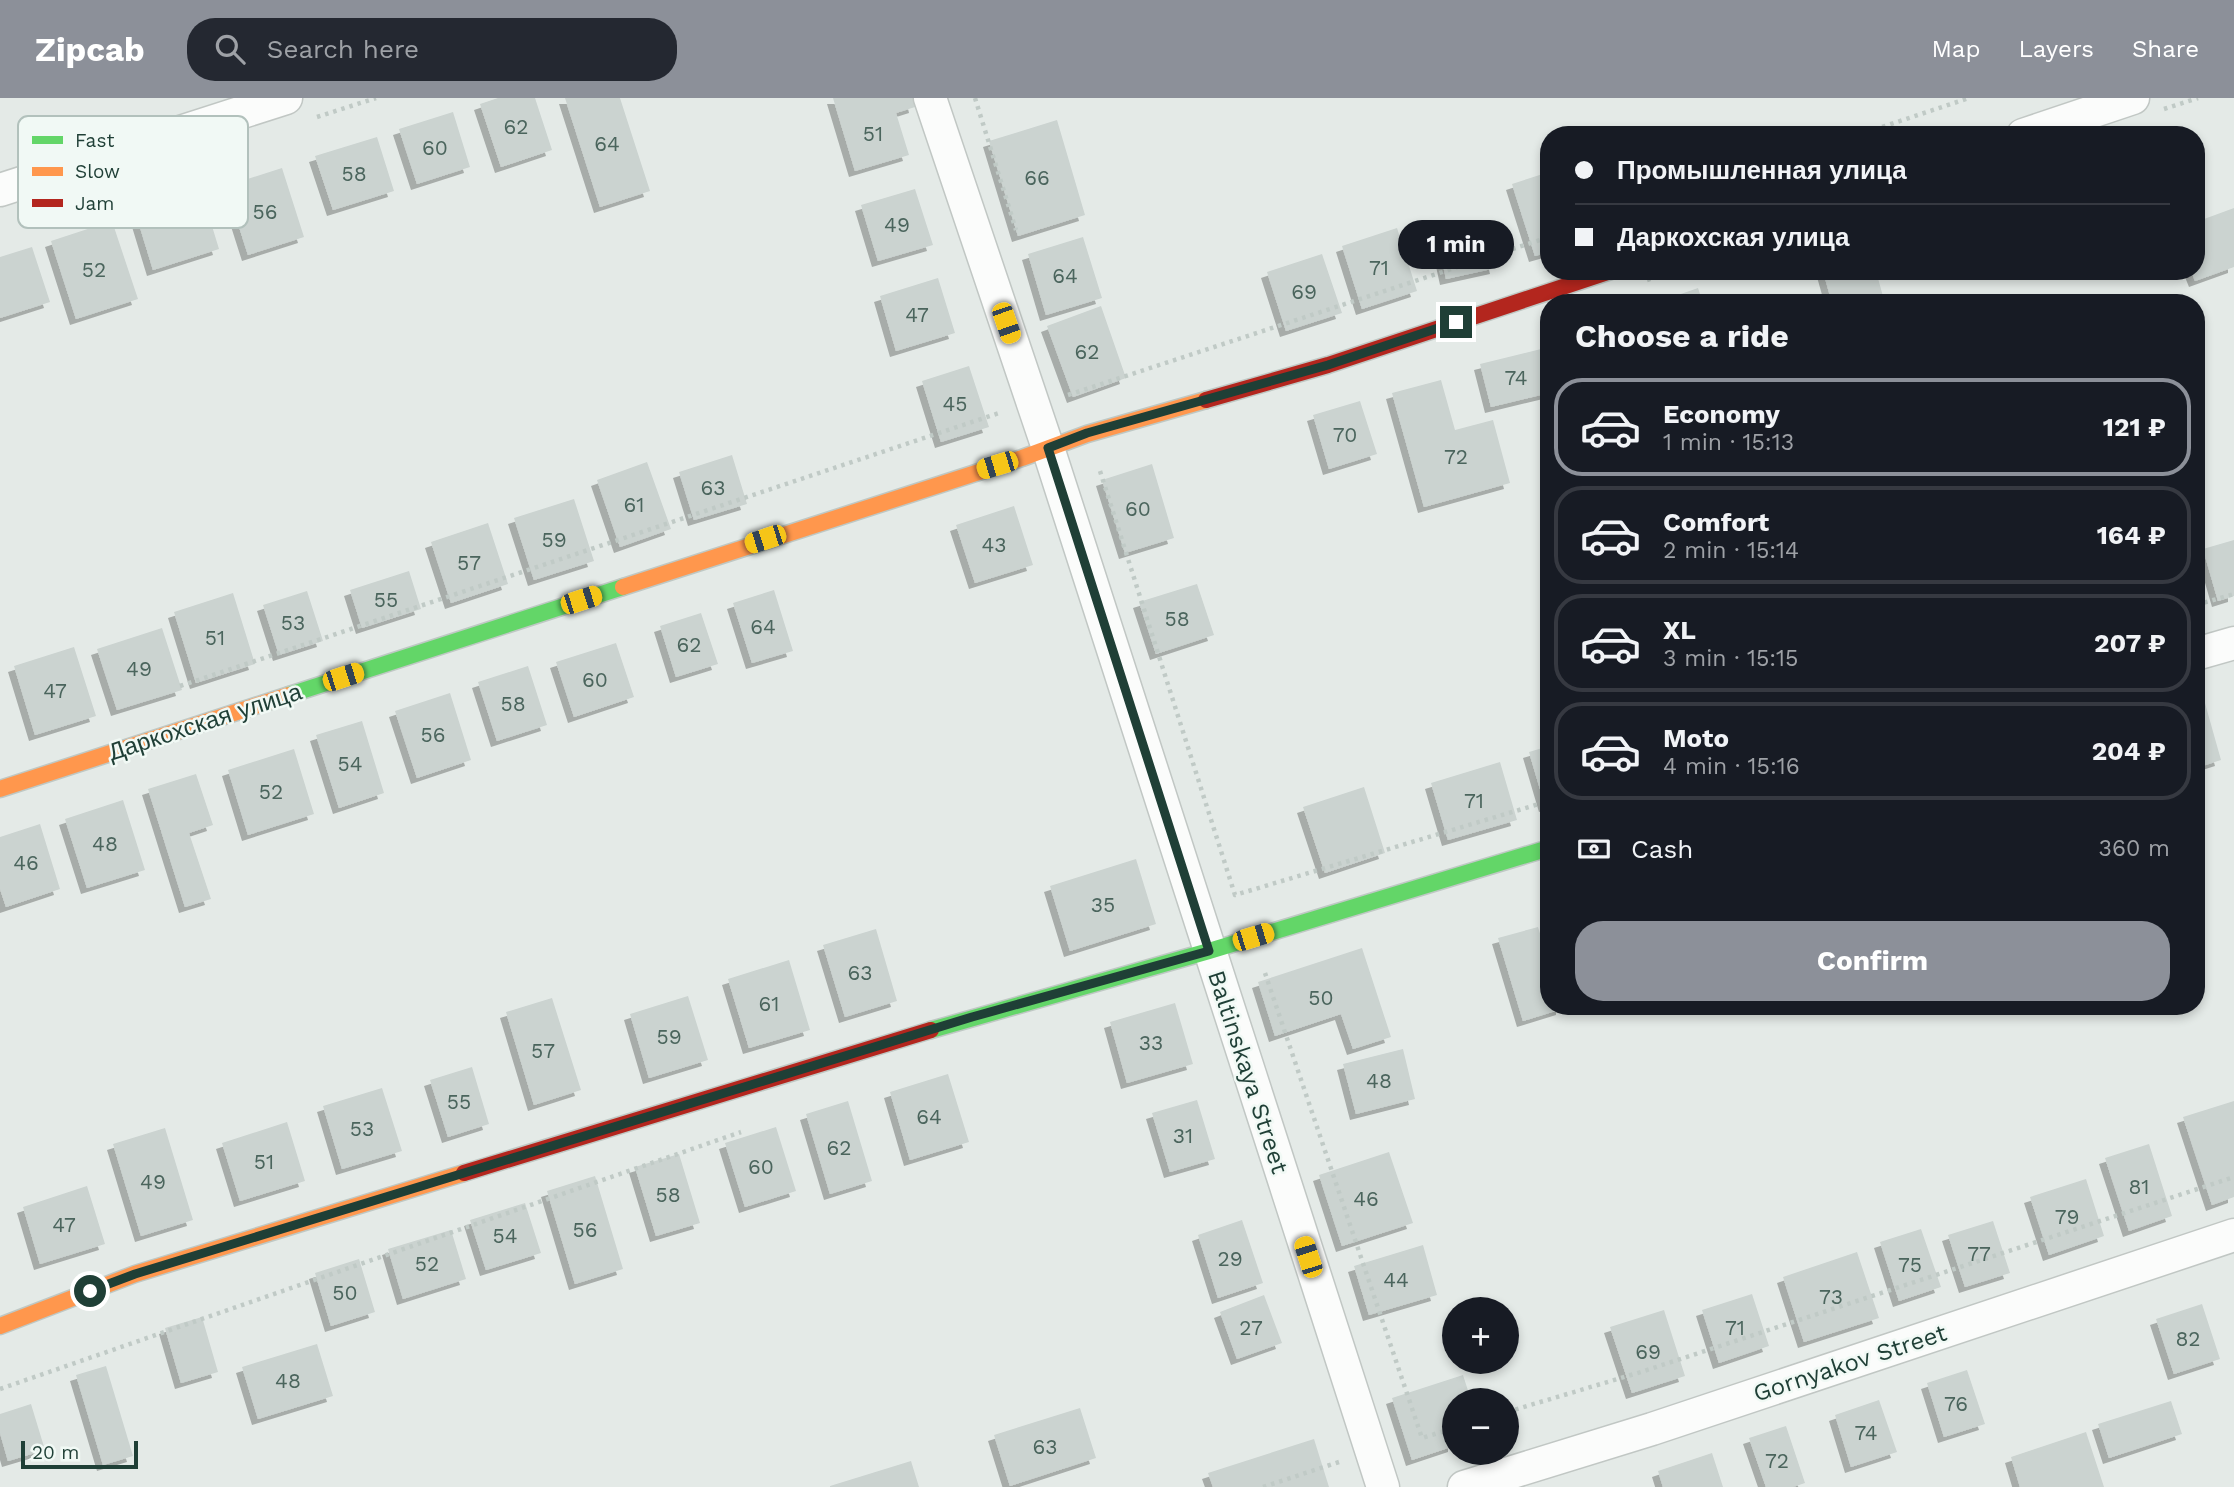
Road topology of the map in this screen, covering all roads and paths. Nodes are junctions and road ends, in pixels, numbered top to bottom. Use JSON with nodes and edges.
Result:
{"nodes":[{"id":1,"x":286,"y":98,"type":"edge"},
{"id":2,"x":930,"y":98,"type":"edge"},
{"id":3,"x":975,"y":98,"type":"edge"},
{"id":4,"x":1969,"y":98,"type":"edge"},
{"id":5,"x":2133,"y":98,"type":"edge"},
{"id":6,"x":230,"y":116,"type":"edge"},
{"id":7,"x":1885,"y":126,"type":"edge"},
{"id":8,"x":2050,"y":126,"type":"edge"},
{"id":9,"x":18,"y":184,"type":"edge"},
{"id":10,"x":0,"y":190,"type":"edge"},
{"id":11,"x":1019,"y":240,"type":"dead end"},
{"id":12,"x":1540,"y":240,"type":"edge"},
{"id":13,"x":1584,"y":280,"type":"edge"},
{"id":14,"x":1542,"y":294,"type":"edge"},
{"id":15,"x":1540,"y":295,"type":"edge"},
{"id":16,"x":1063,"y":382,"type":"dead end"},
{"id":17,"x":1001,"y":412,"type":"dead end"},
{"id":18,"x":1048,"y":448,"type":"junction"},
{"id":19,"x":1097,"y":463,"type":"dead end"},
{"id":20,"x":2234,"y":594,"type":"edge"},
{"id":21,"x":2205,"y":602,"type":"edge"},
{"id":22,"x":2234,"y":643,"type":"edge"},
{"id":23,"x":2205,"y":651,"type":"edge"},
{"id":24,"x":171,"y":689,"type":"dead end"},
{"id":25,"x":0,"y":789,"type":"edge"},
{"id":26,"x":1540,"y":804,"type":"edge"},
{"id":27,"x":1540,"y":851,"type":"edge"},
{"id":28,"x":1209,"y":951,"type":"junction"},
{"id":29,"x":1261,"y":963,"type":"dead end"},
{"id":30,"x":751,"y":1129,"type":"dead end"},
{"id":31,"x":2234,"y":1177,"type":"edge"},
{"id":32,"x":2234,"y":1235,"type":"edge"},
{"id":33,"x":0,"y":1326,"type":"edge"},
{"id":34,"x":0,"y":1389,"type":"edge"},
{"id":35,"x":1519,"y":1408,"type":"edge"},
{"id":36,"x":1442,"y":1432,"type":"edge"},
{"id":37,"x":1383,"y":1487,"type":"edge"},
{"id":38,"x":1464,"y":1487,"type":"edge"}],
"edges":[{"from":1,"to":6,"type":"street"},
{"from":2,"to":18,"type":"street","name":"Baltinskaya Street"},
{"from":3,"to":11,"type":"path"},
{"from":4,"to":7,"type":"path"},
{"from":5,"to":8,"type":"street"},
{"from":9,"to":10,"type":"street"},
{"from":12,"to":16,"type":"path"},
{"from":13,"to":14,"type":"street","name":"Даркохская улица"},
{"from":15,"to":18,"type":"street","name":"Даркохская улица"},
{"from":17,"to":24,"type":"path"},
{"from":18,"to":25,"type":"street","name":"Даркохская улица"},
{"from":18,"to":28,"type":"street","name":"Baltinskaya Street"},
{"from":19,"to":26,"type":"path"},
{"from":20,"to":21,"type":"path"},
{"from":22,"to":23,"type":"street"},
{"from":27,"to":28,"type":"street"},
{"from":28,"to":33,"type":"street"},
{"from":28,"to":37,"type":"street","name":"Baltinskaya Street"},
{"from":29,"to":36,"type":"path"},
{"from":30,"to":34,"type":"path"},
{"from":31,"to":35,"type":"path"},
{"from":32,"to":38,"type":"street","name":"Gornyakov Street"}]}
